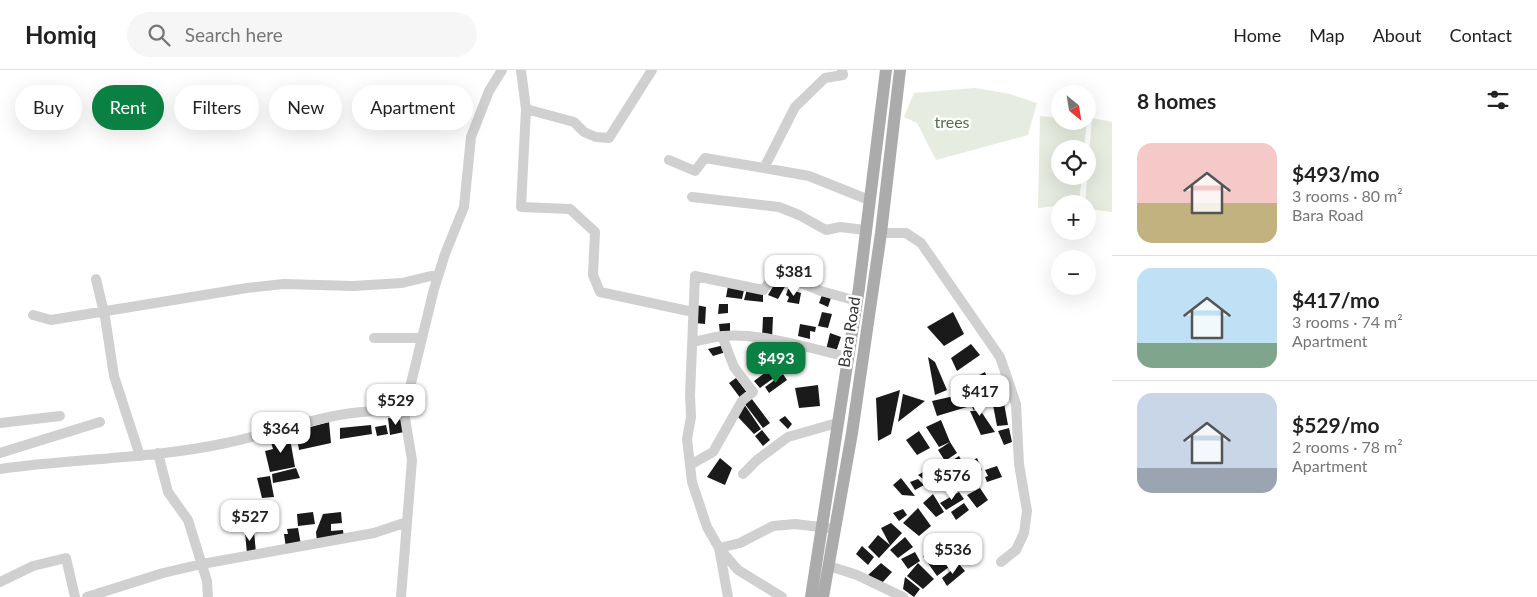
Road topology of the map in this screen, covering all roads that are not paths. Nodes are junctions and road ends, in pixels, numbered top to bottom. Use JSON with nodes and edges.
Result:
{"nodes":[{"id":1,"x":502,"y":70,"type":"edge"},
{"id":2,"x":521,"y":70,"type":"edge"},
{"id":3,"x":652,"y":70,"type":"edge"},
{"id":4,"x":842,"y":70,"type":"edge"},
{"id":5,"x":886,"y":70,"type":"edge"},
{"id":6,"x":900,"y":70,"type":"edge"},
{"id":7,"x":526,"y":109,"type":"junction"},
{"id":8,"x":668,"y":160,"type":"dead end"},
{"id":9,"x":764,"y":168,"type":"junction"},
{"id":10,"x":692,"y":197,"type":"dead end"},
{"id":11,"x":869,"y":200,"type":"junction"},
{"id":12,"x":865,"y":230,"type":"junction"},
{"id":13,"x":881,"y":232,"type":"junction"},
{"id":14,"x":439,"y":274,"type":"junction"},
{"id":15,"x":96,"y":279,"type":"dead end"},
{"id":16,"x":857,"y":301,"type":"junction"},
{"id":17,"x":104,"y":312,"type":"junction"},
{"id":18,"x":693,"y":312,"type":"junction"},
{"id":19,"x":33,"y":315,"type":"dead end"},
{"id":20,"x":722,"y":336,"type":"junction"},
{"id":21,"x":374,"y":338,"type":"dead end"},
{"id":22,"x":422,"y":338,"type":"junction"},
{"id":23,"x":692,"y":342,"type":"junction"},
{"id":24,"x":848,"y":357,"type":"junction"},
{"id":25,"x":404,"y":412,"type":"junction"},
{"id":26,"x":60,"y":416,"type":"dead end"},
{"id":27,"x":100,"y":422,"type":"dead end"},
{"id":28,"x":0,"y":423,"type":"edge"},
{"id":29,"x":837,"y":423,"type":"junction"},
{"id":30,"x":0,"y":453,"type":"edge"},
{"id":31,"x":158,"y":454,"type":"junction"},
{"id":32,"x":140,"y":456,"type":"junction"},
{"id":33,"x":690,"y":465,"type":"junction"},
{"id":34,"x":0,"y":469,"type":"edge"},
{"id":35,"x":743,"y":474,"type":"dead end"},
{"id":36,"x":827,"y":493,"type":"junction"},
{"id":37,"x":841,"y":495,"type":"junction"},
{"id":38,"x":407,"y":522,"type":"junction"},
{"id":39,"x":829,"y":528,"type":"junction"},
{"id":40,"x":719,"y":548,"type":"junction"},
{"id":41,"x":1001,"y":562,"type":"dead end"},
{"id":42,"x":202,"y":564,"type":"junction"},
{"id":43,"x":829,"y":566,"type":"junction"},
{"id":44,"x":0,"y":582,"type":"edge"},
{"id":45,"x":98,"y":595,"type":"edge"},
{"id":46,"x":75,"y":597,"type":"edge"},
{"id":47,"x":87,"y":597,"type":"edge"},
{"id":48,"x":208,"y":597,"type":"edge"},
{"id":49,"x":401,"y":597,"type":"edge"},
{"id":50,"x":728,"y":597,"type":"edge"},
{"id":51,"x":782,"y":597,"type":"edge"},
{"id":52,"x":811,"y":597,"type":"edge"},
{"id":53,"x":823,"y":597,"type":"edge"},
{"id":54,"x":903,"y":597,"type":"edge"}],
"edges":[{"from":1,"to":14,"type":"street"},
{"from":2,"to":7,"type":"street"},
{"from":3,"to":7,"type":"street"},
{"from":4,"to":9,"type":"street"},
{"from":5,"to":11,"type":"main road"},
{"from":6,"to":13,"type":"main road","name":"Bara Road"},
{"from":7,"to":18,"type":"street"},
{"from":8,"to":9,"type":"street"},
{"from":9,"to":11,"type":"street"},
{"from":10,"to":12,"type":"street"},
{"from":11,"to":12,"type":"main road"},
{"from":12,"to":13,"type":"main road"},
{"from":12,"to":16,"type":"main road"},
{"from":13,"to":37,"type":"main road","name":"Bara Road"},
{"from":13,"to":41,"type":"street"},
{"from":14,"to":17,"type":"street"},
{"from":14,"to":22,"type":"street"},
{"from":15,"to":17,"type":"street"},
{"from":16,"to":18,"type":"street"},
{"from":16,"to":24,"type":"main road"},
{"from":17,"to":19,"type":"street"},
{"from":17,"to":32,"type":"street"},
{"from":18,"to":23,"type":"street"},
{"from":20,"to":23,"type":"street"},
{"from":20,"to":24,"type":"street"},
{"from":20,"to":33,"type":"street"},
{"from":21,"to":22,"type":"street"},
{"from":22,"to":25,"type":"street"},
{"from":23,"to":33,"type":"street"},
{"from":24,"to":29,"type":"main road"},
{"from":25,"to":31,"type":"street"},
{"from":25,"to":38,"type":"street"},
{"from":26,"to":28,"type":"street"},
{"from":27,"to":30,"type":"street"},
{"from":29,"to":35,"type":"street"},
{"from":29,"to":36,"type":"main road"},
{"from":31,"to":32,"type":"street"},
{"from":31,"to":42,"type":"street"},
{"from":32,"to":34,"type":"street"},
{"from":33,"to":40,"type":"street"},
{"from":36,"to":37,"type":"main road"},
{"from":36,"to":39,"type":"main road"},
{"from":37,"to":39,"type":"main road","name":"Bara Road"},
{"from":38,"to":42,"type":"street"},
{"from":38,"to":49,"type":"street"},
{"from":39,"to":40,"type":"street"},
{"from":39,"to":43,"type":"main road","name":"Bara Road"},
{"from":39,"to":52,"type":"main road"},
{"from":40,"to":50,"type":"street"},
{"from":40,"to":51,"type":"street"},
{"from":42,"to":45,"type":"street"},
{"from":42,"to":48,"type":"street"},
{"from":43,"to":53,"type":"main road","name":"Bara Road"},
{"from":43,"to":54,"type":"street"},
{"from":44,"to":46,"type":"street"},
{"from":45,"to":47,"type":"street"}]}
